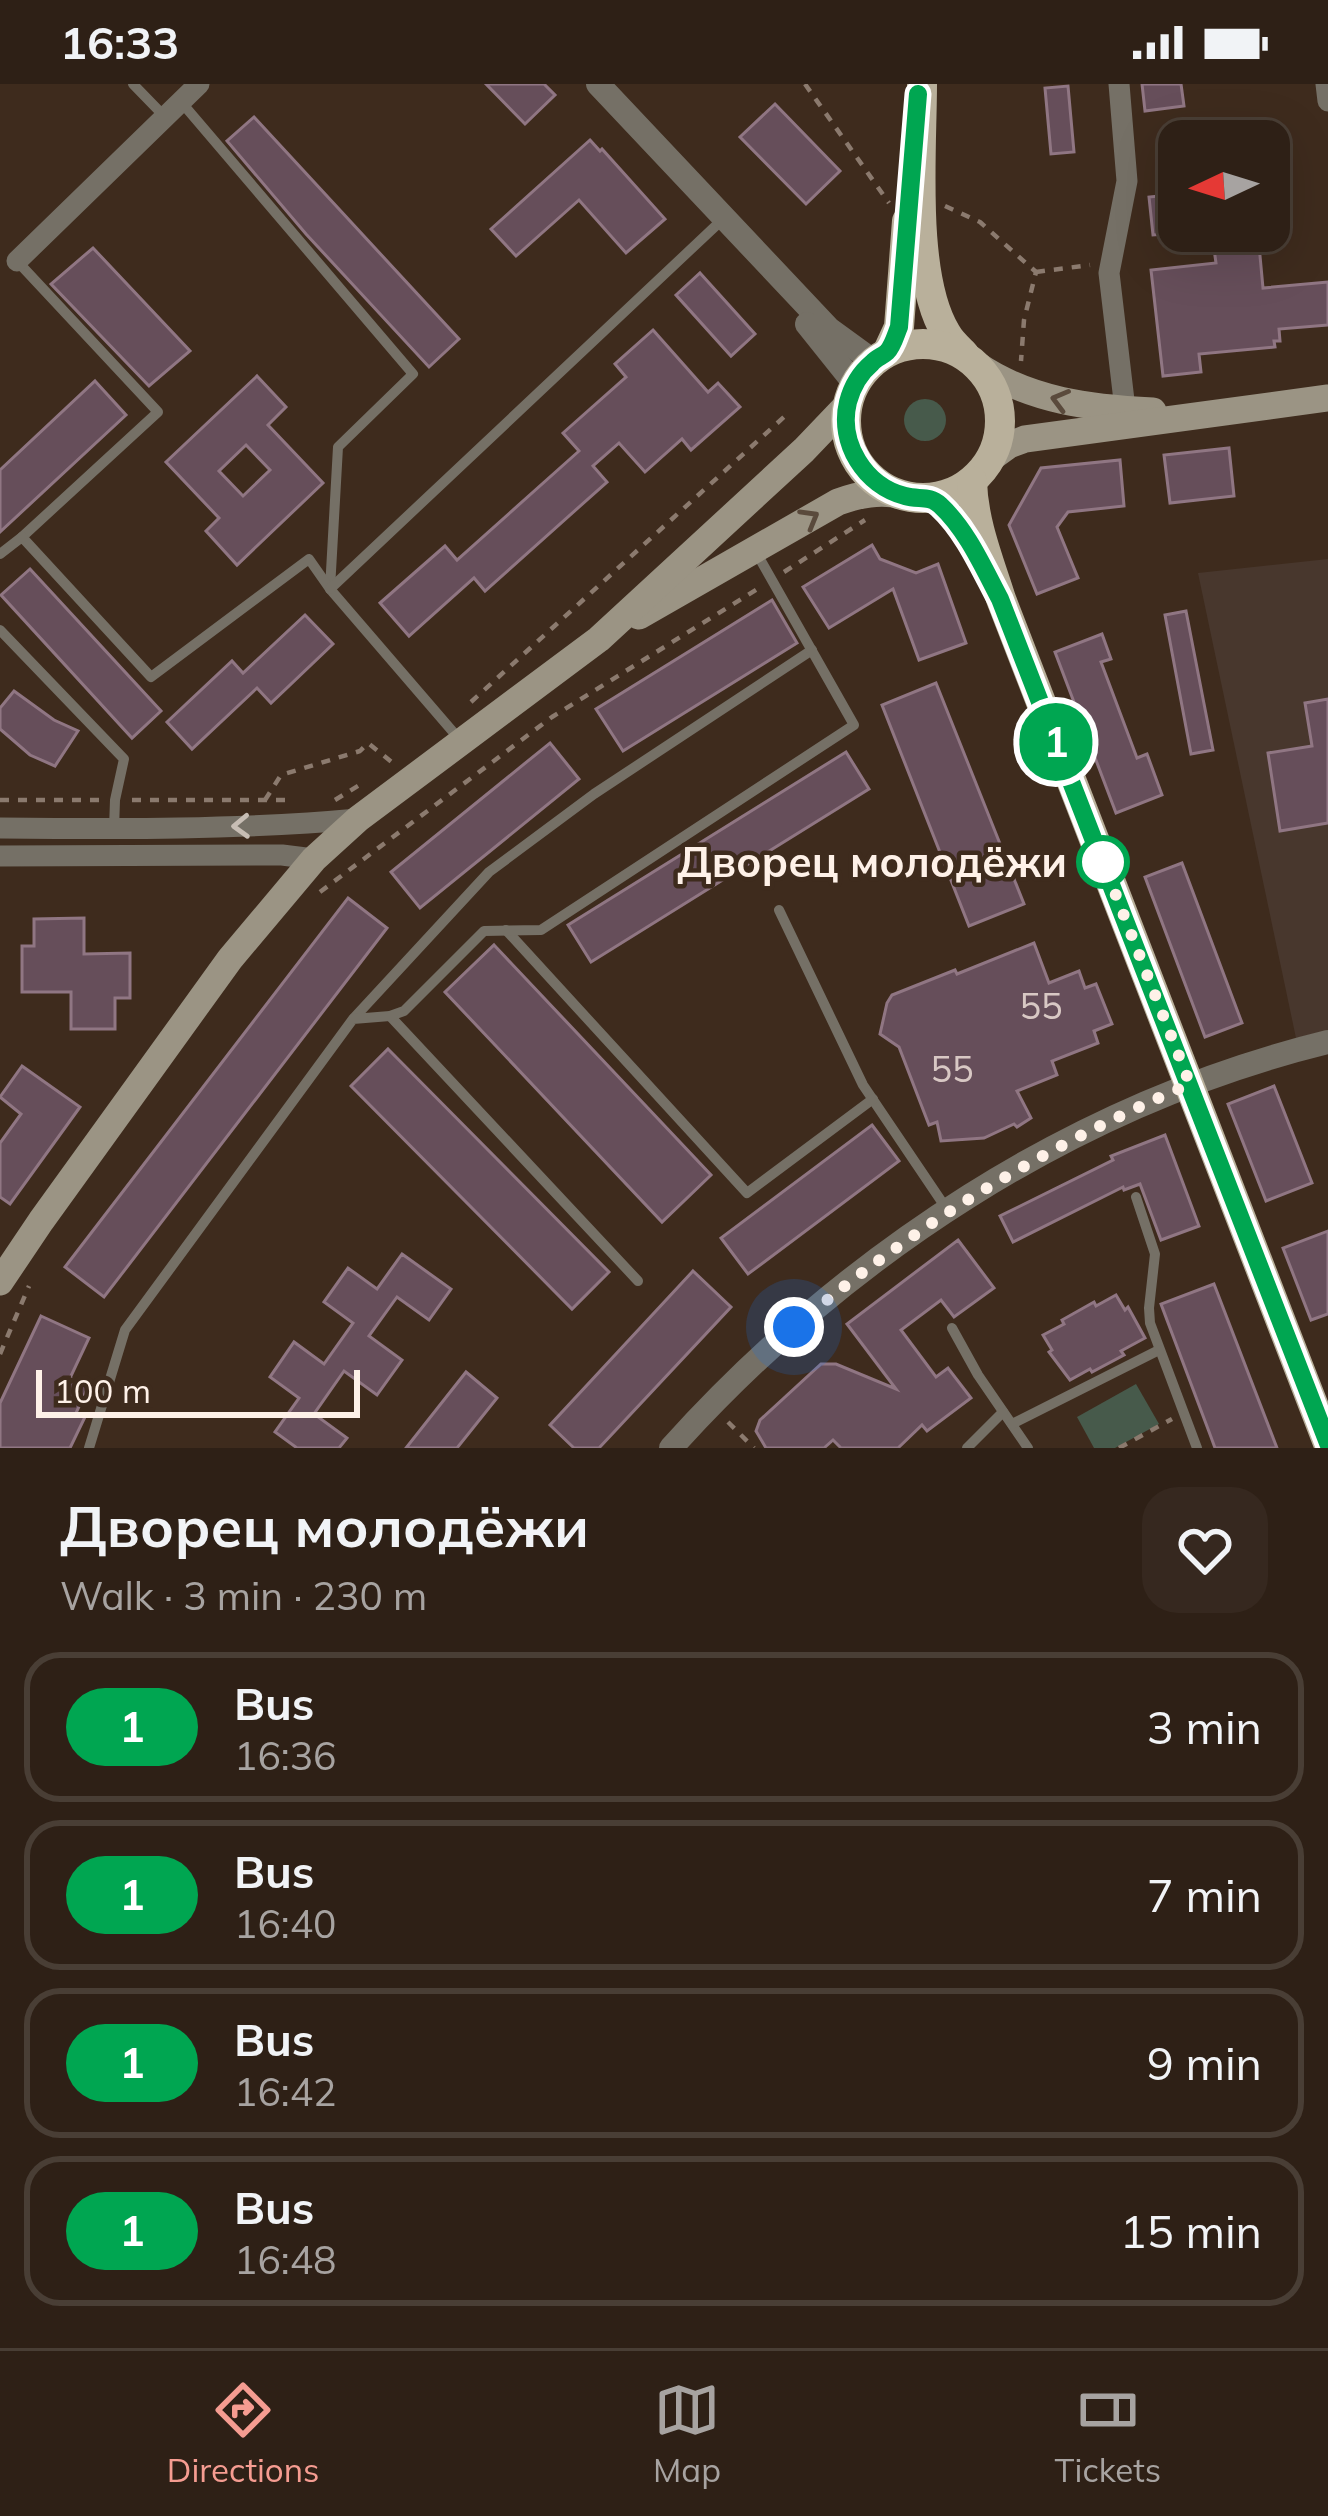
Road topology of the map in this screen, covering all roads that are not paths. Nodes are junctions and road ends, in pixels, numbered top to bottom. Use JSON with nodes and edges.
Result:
{"nodes":[{"id":1,"x":134,"y":84,"type":"edge"},
{"id":2,"x":200,"y":84,"type":"edge"},
{"id":3,"x":921,"y":84,"type":"edge"},
{"id":4,"x":1120,"y":84,"type":"edge"},
{"id":5,"x":1326,"y":84,"type":"edge"},
{"id":6,"x":612,"y":89,"type":"edge"},
{"id":7,"x":1328,"y":101,"type":"edge"},
{"id":8,"x":173,"y":109,"type":"junction"},
{"id":9,"x":723,"y":220,"type":"junction"},
{"id":10,"x":17,"y":261,"type":"joint"},
{"id":11,"x":971,"y":360,"type":"junction"},
{"id":12,"x":866,"y":375,"type":"junction"},
{"id":13,"x":1328,"y":398,"type":"edge"},
{"id":14,"x":1125,"y":410,"type":"junction"},
{"id":15,"x":1217,"y":414,"type":"junction"},
{"id":16,"x":982,"y":470,"type":"junction"},
{"id":17,"x":917,"y":497,"type":"junction"},
{"id":18,"x":22,"y":537,"type":"junction"},
{"id":19,"x":755,"y":550,"type":"junction"},
{"id":20,"x":0,"y":554,"type":"edge"},
{"id":21,"x":331,"y":589,"type":"junction"},
{"id":22,"x":1000,"y":599,"type":"junction"},
{"id":23,"x":0,"y":630,"type":"edge"},
{"id":24,"x":599,"y":639,"type":"junction"},
{"id":25,"x":812,"y":650,"type":"junction"},
{"id":26,"x":454,"y":733,"type":"junction"},
{"id":27,"x":358,"y":819,"type":"junction"},
{"id":28,"x":0,"y":828,"type":"edge"},
{"id":29,"x":114,"y":829,"type":"junction"},
{"id":30,"x":0,"y":856,"type":"edge"},
{"id":31,"x":314,"y":859,"type":"junction"},
{"id":32,"x":779,"y":910,"type":"dead end"},
{"id":33,"x":506,"y":930,"type":"junction"},
{"id":34,"x":390,"y":1016,"type":"junction"},
{"id":35,"x":353,"y":1019,"type":"junction"},
{"id":36,"x":1328,"y":1042,"type":"edge"},
{"id":37,"x":1190,"y":1084,"type":"junction"},
{"id":38,"x":873,"y":1099,"type":"junction"},
{"id":39,"x":1136,"y":1197,"type":"dead end"},
{"id":40,"x":948,"y":1211,"type":"junction"},
{"id":41,"x":638,"y":1281,"type":"dead end"},
{"id":42,"x":0,"y":1282,"type":"edge"},
{"id":43,"x":952,"y":1328,"type":"dead end"},
{"id":44,"x":1160,"y":1350,"type":"junction"},
{"id":45,"x":1003,"y":1412,"type":"junction"},
{"id":46,"x":1012,"y":1424,"type":"junction"},
{"id":47,"x":1328,"y":1443,"type":"edge"},
{"id":48,"x":89,"y":1448,"type":"edge"},
{"id":49,"x":671,"y":1448,"type":"edge"},
{"id":50,"x":967,"y":1448,"type":"edge"},
{"id":51,"x":1028,"y":1448,"type":"edge"},
{"id":52,"x":1197,"y":1448,"type":"edge"}],
"edges":[{"from":1,"to":8,"type":"lane"},
{"from":2,"to":8,"type":"street"},
{"from":3,"to":11,"type":"main road"},
{"from":3,"to":12,"type":"main road"},
{"from":4,"to":14,"type":"street"},
{"from":5,"to":7,"type":"street"},
{"from":6,"to":9,"type":"street"},
{"from":8,"to":10,"type":"street"},
{"from":8,"to":21,"type":"lane"},
{"from":9,"to":12,"type":"street"},
{"from":9,"to":21,"type":"lane"},
{"from":10,"to":18,"type":"lane"},
{"from":11,"to":12,"type":"main road"},
{"from":14,"to":11,"type":"main road","one_way":true},
{"from":11,"to":16,"type":"main road"},
{"from":12,"to":17,"type":"main road"},
{"from":12,"to":24,"type":"main road"},
{"from":13,"to":15,"type":"main road"},
{"from":14,"to":15,"type":"main road"},
{"from":15,"to":16,"type":"main road"},
{"from":16,"to":17,"type":"main road"},
{"from":16,"to":22,"type":"main road"},
{"from":19,"to":17,"type":"main road","one_way":true},
{"from":17,"to":22,"type":"main road"},
{"from":18,"to":20,"type":"lane"},
{"from":18,"to":21,"type":"lane"},
{"from":19,"to":24,"type":"main road"},
{"from":19,"to":25,"type":"lane"},
{"from":21,"to":26,"type":"lane"},
{"from":22,"to":37,"type":"main road"},
{"from":23,"to":29,"type":"lane"},
{"from":24,"to":26,"type":"main road"},
{"from":25,"to":33,"type":"lane"},
{"from":25,"to":35,"type":"lane"},
{"from":26,"to":27,"type":"main road"},
{"from":27,"to":29,"type":"street","one_way":true},
{"from":27,"to":31,"type":"main road"},
{"from":28,"to":29,"type":"street"},
{"from":30,"to":31,"type":"street"},
{"from":31,"to":42,"type":"main road"},
{"from":32,"to":38,"type":"lane"},
{"from":33,"to":34,"type":"lane"},
{"from":33,"to":38,"type":"lane"},
{"from":34,"to":35,"type":"lane"},
{"from":34,"to":41,"type":"lane"},
{"from":35,"to":48,"type":"lane"},
{"from":36,"to":37,"type":"street"},
{"from":37,"to":40,"type":"street"},
{"from":37,"to":47,"type":"main road"},
{"from":38,"to":40,"type":"lane"},
{"from":39,"to":44,"type":"lane"},
{"from":40,"to":49,"type":"street"},
{"from":43,"to":45,"type":"lane"},
{"from":44,"to":46,"type":"lane"},
{"from":44,"to":52,"type":"lane"},
{"from":45,"to":46,"type":"lane"},
{"from":45,"to":50,"type":"lane"},
{"from":46,"to":51,"type":"lane"}]}
